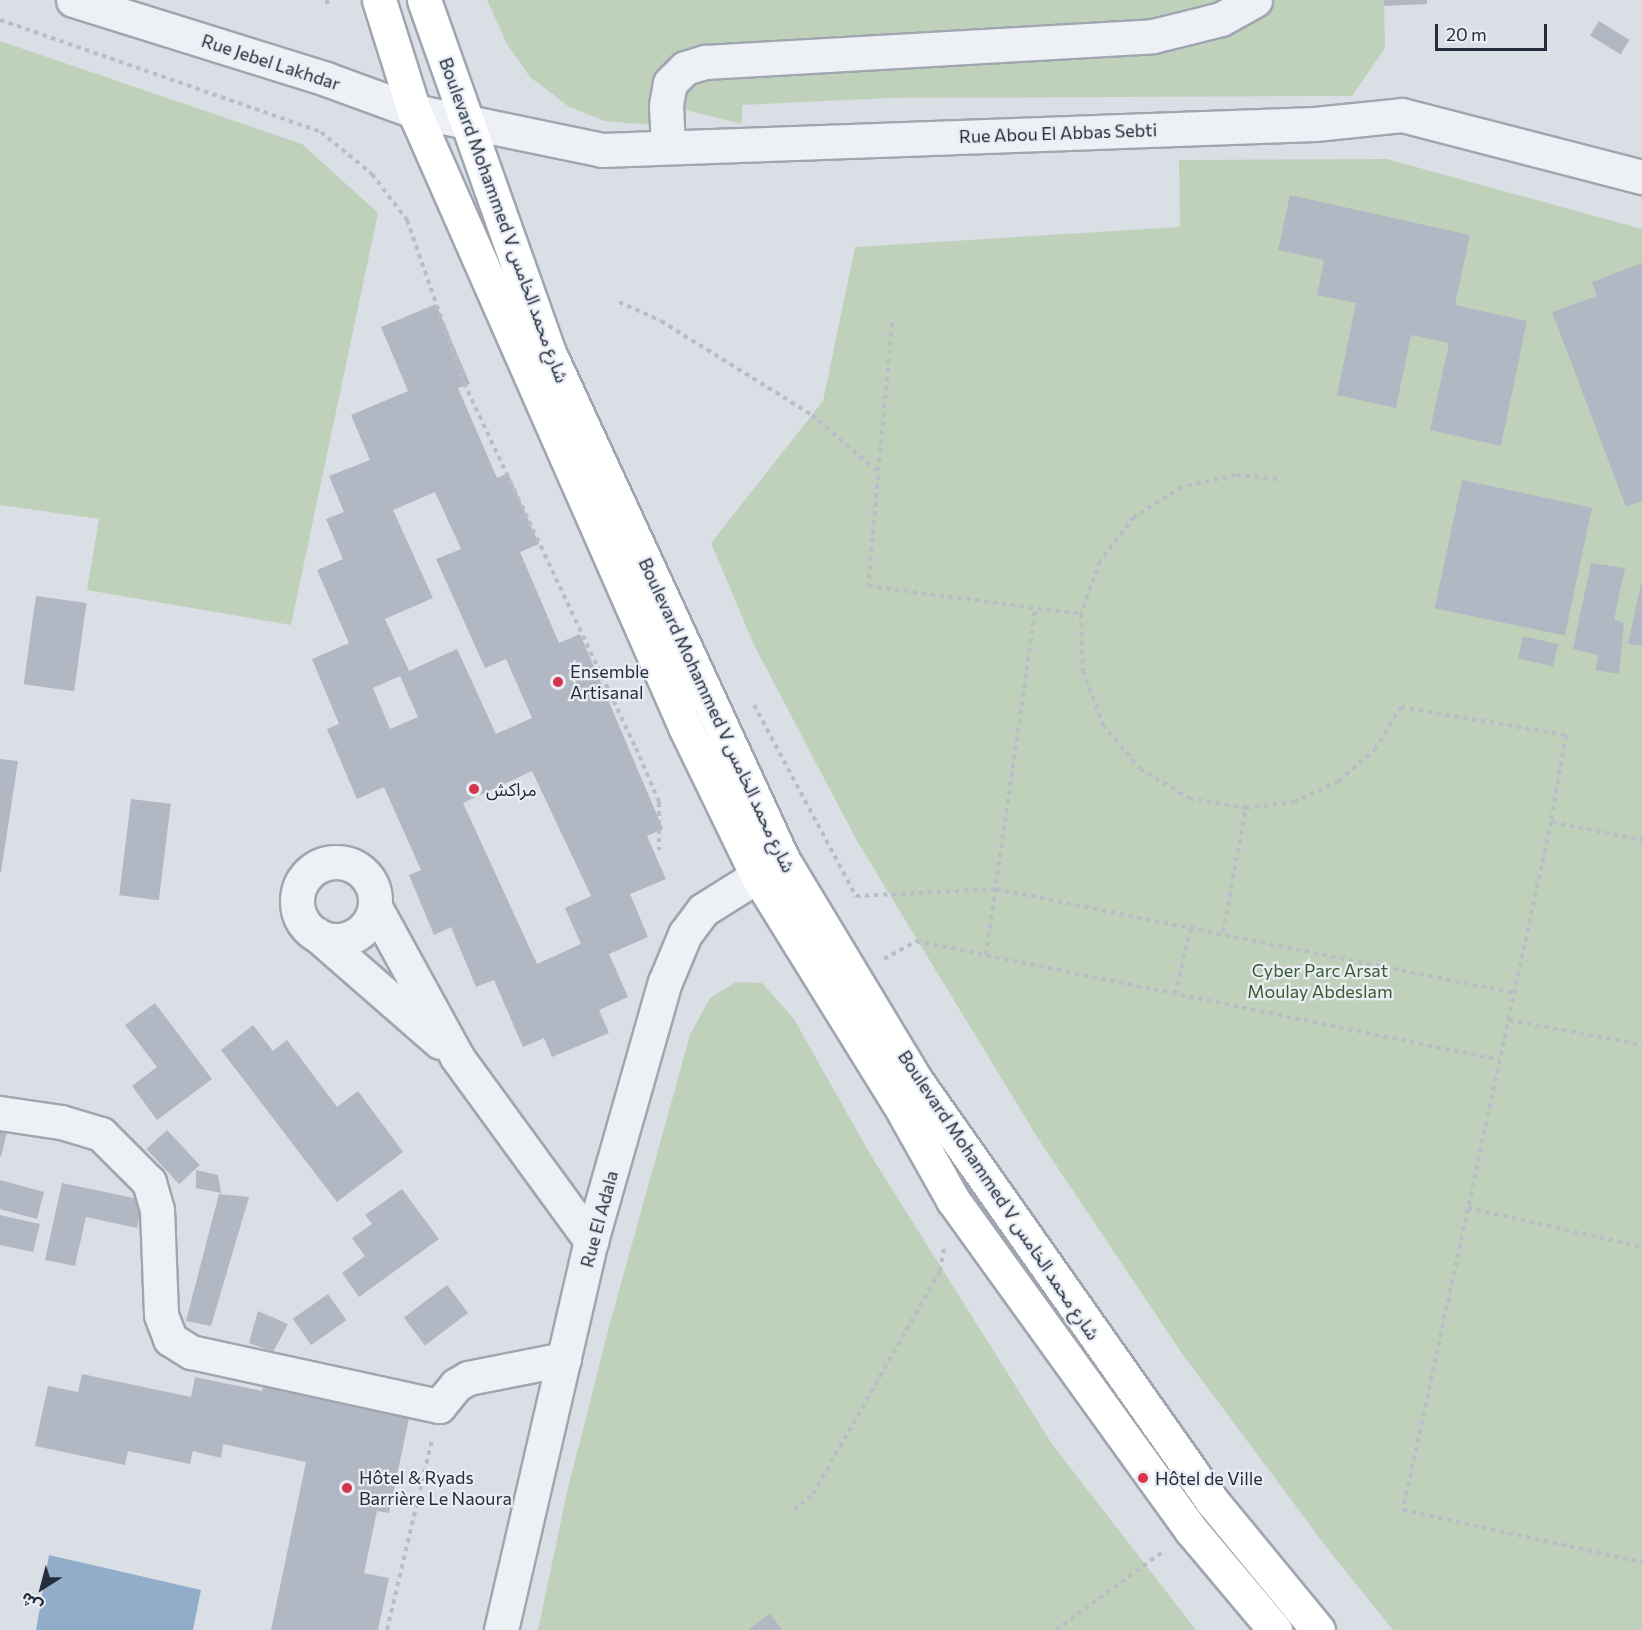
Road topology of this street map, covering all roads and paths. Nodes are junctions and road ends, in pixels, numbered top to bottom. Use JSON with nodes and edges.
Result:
{"nodes":[{"id":1,"x":73,"y":0,"type":"edge"},
{"id":2,"x":327,"y":0,"type":"edge"},
{"id":3,"x":379,"y":0,"type":"edge"},
{"id":4,"x":424,"y":0,"type":"edge"},
{"id":5,"x":1255,"y":0,"type":"edge"},
{"id":6,"x":328,"y":7,"type":"dead end"},
{"id":7,"x":1197,"y":14,"type":"edge"},
{"id":8,"x":0,"y":20,"type":"edge"},
{"id":9,"x":414,"y":111,"type":"junction"},
{"id":10,"x":469,"y":125,"type":"junction"},
{"id":11,"x":668,"y":147,"type":"junction"},
{"id":12,"x":1642,"y":177,"type":"edge"},
{"id":13,"x":619,"y":302,"type":"dead end"},
{"id":14,"x":892,"y":323,"type":"dead end"},
{"id":15,"x":878,"y":471,"type":"junction"},
{"id":16,"x":1277,"y":479,"type":"dead end"},
{"id":17,"x":1035,"y":609,"type":"junction"},
{"id":18,"x":1081,"y":614,"type":"junction"},
{"id":19,"x":753,"y":703,"type":"dead end"},
{"id":20,"x":1246,"y":808,"type":"junction"},
{"id":21,"x":1551,"y":822,"type":"junction"},
{"id":22,"x":1642,"y":840,"type":"edge"},
{"id":23,"x":660,"y":850,"type":"dead end"},
{"id":24,"x":770,"y":868,"type":"junction"},
{"id":25,"x":996,"y":889,"type":"junction"},
{"id":26,"x":375,"y":907,"type":"junction"},
{"id":27,"x":1191,"y":927,"type":"junction"},
{"id":28,"x":1223,"y":932,"type":"junction"},
{"id":29,"x":316,"y":934,"type":"junction"},
{"id":30,"x":986,"y":955,"type":"junction"},
{"id":31,"x":856,"y":975,"type":"junction"},
{"id":32,"x":1514,"y":993,"type":"junction"},
{"id":33,"x":1175,"y":994,"type":"junction"},
{"id":34,"x":1509,"y":1020,"type":"junction"},
{"id":35,"x":1642,"y":1045,"type":"edge"},
{"id":36,"x":457,"y":1057,"type":"junction"},
{"id":37,"x":1500,"y":1060,"type":"junction"},
{"id":38,"x":0,"y":1113,"type":"edge"},
{"id":39,"x":953,"y":1200,"type":"junction"},
{"id":40,"x":1468,"y":1208,"type":"junction"},
{"id":41,"x":591,"y":1241,"type":"junction"},
{"id":42,"x":1642,"y":1247,"type":"edge"},
{"id":43,"x":564,"y":1359,"type":"junction"},
{"id":44,"x":440,"y":1406,"type":"junction"},
{"id":45,"x":794,"y":1510,"type":"dead end"},
{"id":46,"x":1191,"y":1530,"type":"junction"},
{"id":47,"x":1642,"y":1562,"type":"edge"},
{"id":48,"x":387,"y":1630,"type":"edge"},
{"id":49,"x":501,"y":1630,"type":"edge"},
{"id":50,"x":1056,"y":1630,"type":"edge"},
{"id":51,"x":1275,"y":1630,"type":"edge"},
{"id":52,"x":1318,"y":1630,"type":"edge"}],
"edges":[{"from":1,"to":9,"type":"street","name":"Rue Jebel Lakhdar"},
{"from":2,"to":6,"type":"path"},
{"from":3,"to":9,"type":"main road","name":"Boulevard Mohammed V شارع محمد الخامس"},
{"from":4,"to":10,"type":"main road","name":"Boulevard Mohammed V شارع محمد الخامس"},
{"from":5,"to":7,"type":"street"},
{"from":7,"to":11,"type":"street"},
{"from":8,"to":23,"type":"path"},
{"from":9,"to":10,"type":"street","name":"Rue Jebel Lakhdar"},
{"from":9,"to":24,"type":"main road","name":"Boulevard Mohammed V شارع محمد الخامس"},
{"from":10,"to":11,"type":"street","name":"Rue Abou El Abbas Sebti"},
{"from":10,"to":24,"type":"main road","name":"Boulevard Mohammed V شارع محمد الخامس"},
{"from":11,"to":12,"type":"street","name":"Rue Abou El Abbas Sebti"},
{"from":13,"to":15,"type":"path"},
{"from":14,"to":15,"type":"path"},
{"from":15,"to":17,"type":"path"},
{"from":16,"to":18,"type":"path"},
{"from":17,"to":18,"type":"path"},
{"from":17,"to":25,"type":"path"},
{"from":18,"to":20,"type":"path"},
{"from":19,"to":25,"type":"path"},
{"from":20,"to":21,"type":"path"},
{"from":20,"to":28,"type":"path"},
{"from":21,"to":22,"type":"path"},
{"from":21,"to":32,"type":"path"},
{"from":24,"to":31,"type":"main road","name":"Boulevard Mohammed V شارع محمد الخامس"},
{"from":24,"to":39,"type":"main road","name":"Boulevard Mohammed V شارع محمد الخامس"},
{"from":24,"to":41,"type":"street","name":"Rue El Adala"},
{"from":25,"to":27,"type":"path"},
{"from":25,"to":30,"type":"path"},
{"from":26,"to":29,"type":"street"},
{"from":26,"to":29,"type":"street"},
{"from":26,"to":36,"type":"street"},
{"from":27,"to":28,"type":"path"},
{"from":27,"to":33,"type":"path"},
{"from":28,"to":32,"type":"path"},
{"from":29,"to":36,"type":"street"},
{"from":30,"to":31,"type":"path"},
{"from":30,"to":33,"type":"path"},
{"from":31,"to":52,"type":"main road","name":"Boulevard Mohammed V شارع محمد الخامس"},
{"from":32,"to":34,"type":"path"},
{"from":33,"to":37,"type":"path"},
{"from":34,"to":35,"type":"path"},
{"from":34,"to":37,"type":"path"},
{"from":36,"to":41,"type":"street"},
{"from":37,"to":40,"type":"path"},
{"from":38,"to":44,"type":"street"},
{"from":39,"to":45,"type":"path"},
{"from":39,"to":46,"type":"main road","name":"Boulevard Mohammed V شارع محمد الخامس"},
{"from":40,"to":42,"type":"path"},
{"from":40,"to":47,"type":"path"},
{"from":41,"to":43,"type":"street","name":"Rue El Adala"},
{"from":43,"to":44,"type":"street"},
{"from":43,"to":49,"type":"street","name":"Rue El Adala"},
{"from":44,"to":48,"type":"path"},
{"from":46,"to":50,"type":"path"},
{"from":46,"to":51,"type":"main road","name":"Boulevard Mohammed V شارع محمد الخامس"}]}
